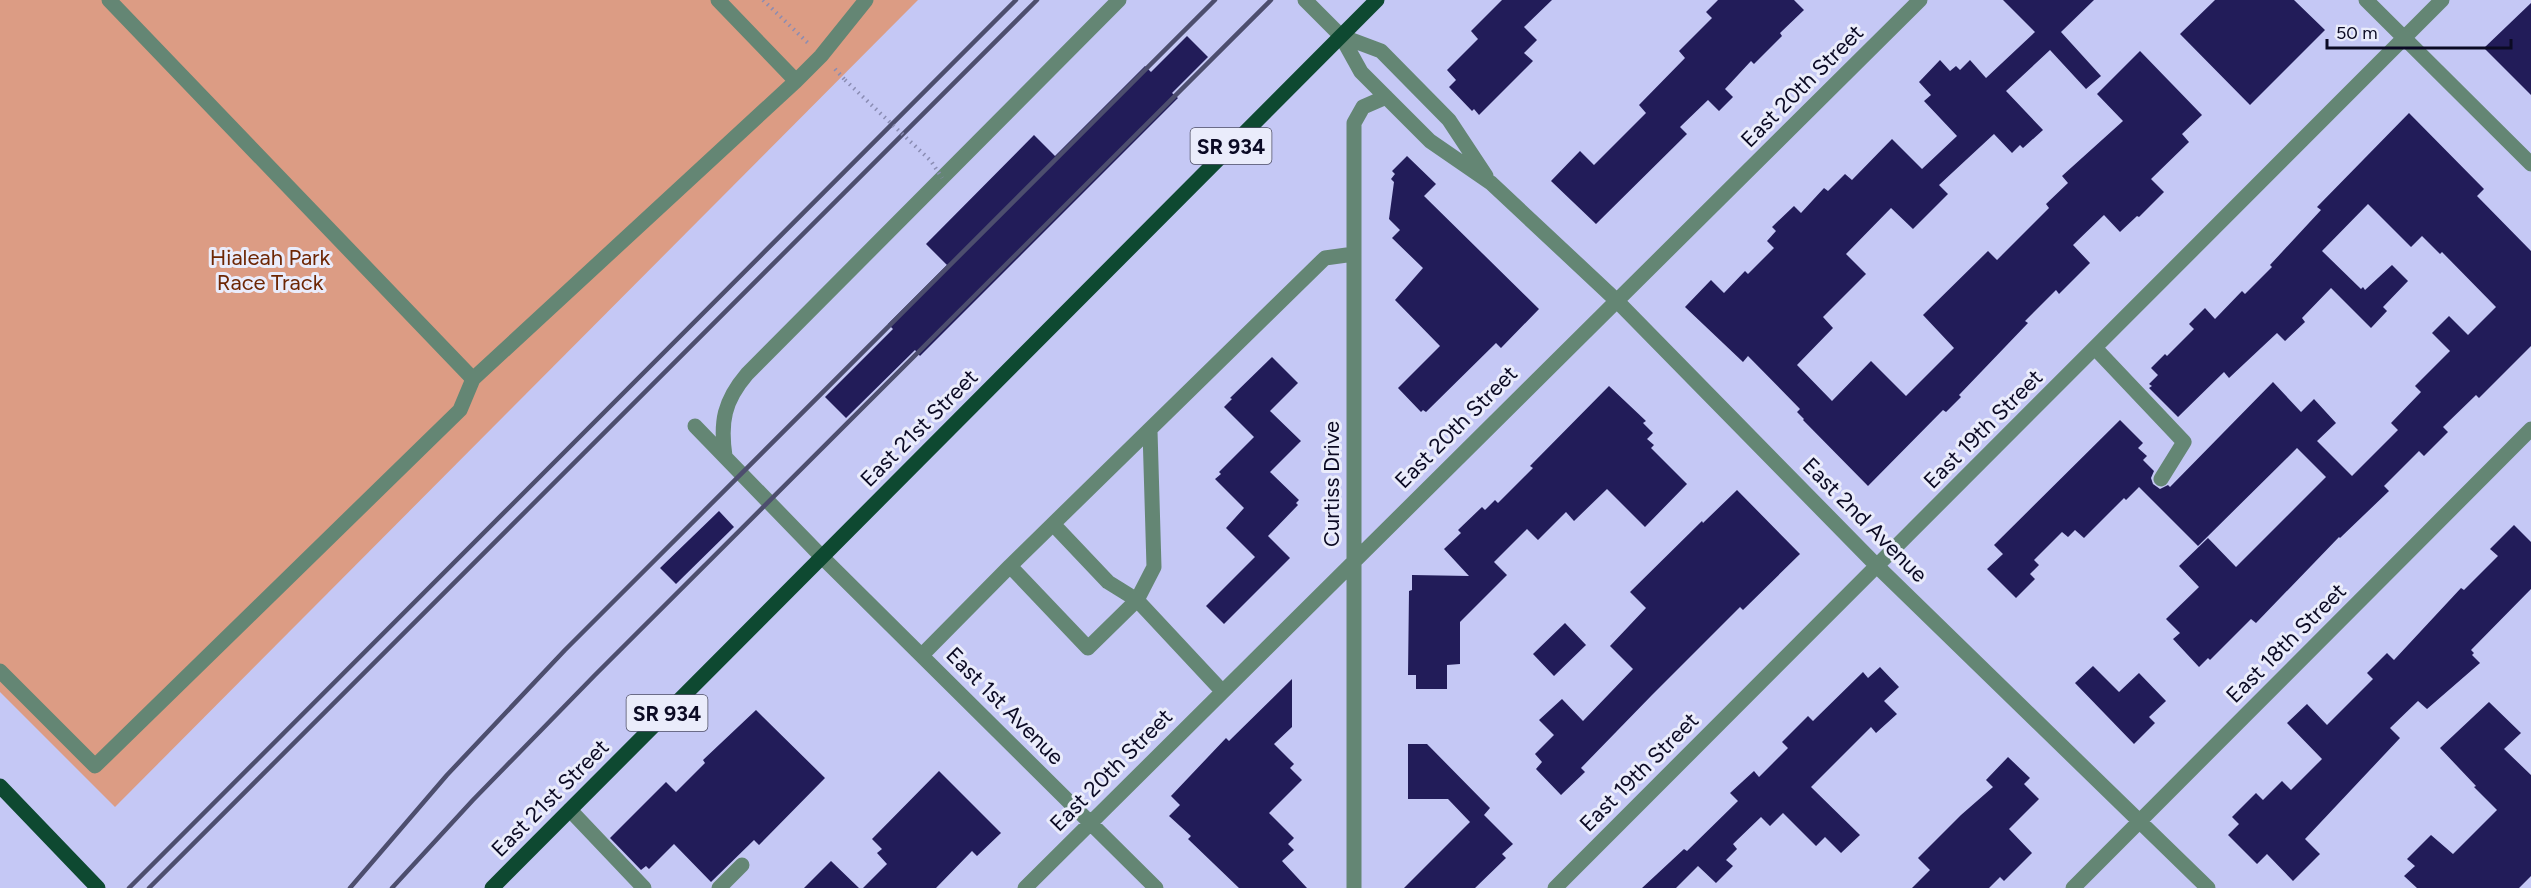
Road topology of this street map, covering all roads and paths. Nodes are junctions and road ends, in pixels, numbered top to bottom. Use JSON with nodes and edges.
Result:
{"nodes":[{"id":1,"x":109,"y":0,"type":"edge"},
{"id":2,"x":718,"y":0,"type":"edge"},
{"id":3,"x":763,"y":0,"type":"edge"},
{"id":4,"x":866,"y":0,"type":"edge"},
{"id":5,"x":1119,"y":0,"type":"edge"},
{"id":6,"x":1305,"y":0,"type":"edge"},
{"id":7,"x":1377,"y":0,"type":"edge"},
{"id":8,"x":1920,"y":0,"type":"edge"},
{"id":9,"x":2366,"y":0,"type":"edge"},
{"id":10,"x":2442,"y":0,"type":"edge"},
{"id":11,"x":1341,"y":36,"type":"junction"},
{"id":12,"x":2404,"y":38,"type":"junction"},
{"id":13,"x":821,"y":56,"type":"junction"},
{"id":14,"x":796,"y":81,"type":"junction"},
{"id":15,"x":1386,"y":97,"type":"junction"},
{"id":16,"x":2531,"y":164,"type":"edge"},
{"id":17,"x":942,"y":178,"type":"junction"},
{"id":18,"x":1491,"y":183,"type":"junction"},
{"id":19,"x":1354,"y":254,"type":"junction"},
{"id":20,"x":1617,"y":301,"type":"junction"},
{"id":21,"x":2095,"y":348,"type":"junction"},
{"id":22,"x":473,"y":379,"type":"junction"},
{"id":23,"x":695,"y":426,"type":"dead end"},
{"id":24,"x":2531,"y":429,"type":"edge"},
{"id":25,"x":1150,"y":431,"type":"junction"},
{"id":26,"x":725,"y":456,"type":"junction"},
{"id":27,"x":2161,"y":479,"type":"dead end"},
{"id":28,"x":1053,"y":524,"type":"junction"},
{"id":29,"x":822,"y":557,"type":"junction"},
{"id":30,"x":1353,"y":560,"type":"junction"},
{"id":31,"x":1010,"y":566,"type":"junction"},
{"id":32,"x":1878,"y":567,"type":"junction"},
{"id":33,"x":1137,"y":600,"type":"junction"},
{"id":34,"x":922,"y":655,"type":"junction"},
{"id":35,"x":0,"y":671,"type":"edge"},
{"id":36,"x":1222,"y":691,"type":"junction"},
{"id":37,"x":0,"y":786,"type":"edge"},
{"id":38,"x":570,"y":810,"type":"junction"},
{"id":39,"x":2140,"y":821,"type":"junction"},
{"id":40,"x":1091,"y":822,"type":"junction"},
{"id":41,"x":742,"y":865,"type":"dead end"},
{"id":42,"x":98,"y":888,"type":"edge"},
{"id":43,"x":492,"y":888,"type":"edge"},
{"id":44,"x":644,"y":888,"type":"edge"},
{"id":45,"x":719,"y":888,"type":"edge"},
{"id":46,"x":1025,"y":888,"type":"edge"},
{"id":47,"x":1156,"y":888,"type":"edge"},
{"id":48,"x":1354,"y":888,"type":"edge"},
{"id":49,"x":1555,"y":888,"type":"edge"},
{"id":50,"x":2073,"y":888,"type":"edge"},
{"id":51,"x":2208,"y":888,"type":"edge"}],
"edges":[{"from":1,"to":22,"type":"street"},
{"from":2,"to":14,"type":"street"},
{"from":3,"to":13,"type":"path"},
{"from":4,"to":13,"type":"street"},
{"from":5,"to":17,"type":"street"},
{"from":6,"to":11,"type":"street"},
{"from":7,"to":11,"type":"main road","name":"East 21st Street","number":"SR 934"},
{"from":8,"to":20,"type":"street","name":"East 20th Street"},
{"from":9,"to":12,"type":"street"},
{"from":10,"to":12,"type":"street","name":"East 19th Street"},
{"from":11,"to":15,"type":"street","name":"East 2nd Avenue"},
{"from":11,"to":18,"type":"street","name":"East 2nd Avenue"},
{"from":11,"to":29,"type":"main road","name":"East 21st Street","number":"SR 934"},
{"from":12,"to":16,"type":"street"},
{"from":12,"to":21,"type":"street","name":"East 19th Street"},
{"from":13,"to":14,"type":"street"},
{"from":13,"to":17,"type":"path","bridge":true},
{"from":14,"to":22,"type":"street"},
{"from":15,"to":18,"type":"street","name":"East 2nd Avenue"},
{"from":15,"to":19,"type":"street","name":"Curtiss Drive"},
{"from":17,"to":26,"type":"street"},
{"from":18,"to":20,"type":"street","name":"East 2nd Avenue"},
{"from":19,"to":25,"type":"street"},
{"from":19,"to":30,"type":"street","name":"Curtiss Drive"},
{"from":20,"to":30,"type":"street","name":"East 20th Street"},
{"from":20,"to":32,"type":"street","name":"East 2nd Avenue"},
{"from":21,"to":27,"type":"street"},
{"from":21,"to":32,"type":"street","name":"East 19th Street"},
{"from":22,"to":35,"type":"street"},
{"from":23,"to":26,"type":"street","name":"East 1st Avenue"},
{"from":24,"to":39,"type":"street","name":"East 18th Street"},
{"from":25,"to":28,"type":"street"},
{"from":25,"to":33,"type":"street"},
{"from":26,"to":29,"type":"street","name":"East 1st Avenue"},
{"from":28,"to":31,"type":"street"},
{"from":28,"to":33,"type":"street"},
{"from":29,"to":34,"type":"street","name":"East 1st Avenue"},
{"from":29,"to":38,"type":"main road","name":"East 21st Street","number":"SR 934"},
{"from":30,"to":36,"type":"street","name":"East 20th Street"},
{"from":30,"to":48,"type":"street","name":"Curtiss Drive"},
{"from":31,"to":33,"type":"street"},
{"from":31,"to":34,"type":"street"},
{"from":32,"to":39,"type":"street","name":"East 2nd Avenue"},
{"from":32,"to":49,"type":"street","name":"East 19th Street"},
{"from":33,"to":36,"type":"street"},
{"from":34,"to":40,"type":"street","name":"East 1st Avenue"},
{"from":36,"to":40,"type":"street","name":"East 20th Street"},
{"from":37,"to":42,"type":"main road"},
{"from":38,"to":43,"type":"main road","name":"East 21st Street","number":"SR 934"},
{"from":38,"to":44,"type":"street"},
{"from":39,"to":50,"type":"street","name":"East 18th Street"},
{"from":39,"to":51,"type":"street","name":"East 2nd Avenue"},
{"from":40,"to":46,"type":"street","name":"East 20th Street"},
{"from":40,"to":47,"type":"street","name":"East 1st Avenue"},
{"from":41,"to":45,"type":"street"}]}
